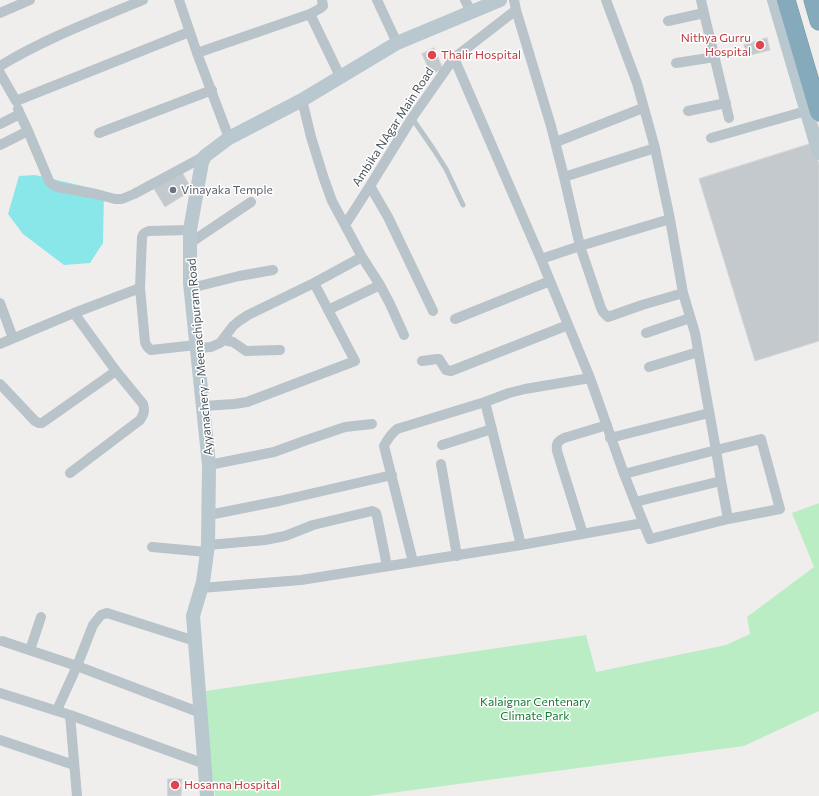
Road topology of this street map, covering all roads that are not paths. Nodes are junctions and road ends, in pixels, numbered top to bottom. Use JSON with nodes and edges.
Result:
{"nodes":[{"id":1,"x":30,"y":0,"type":"edge"},
{"id":2,"x":143,"y":0,"type":"edge"},
{"id":3,"x":179,"y":0,"type":"edge"},
{"id":4,"x":322,"y":0,"type":"edge"},
{"id":5,"x":378,"y":0,"type":"edge"},
{"id":6,"x":500,"y":0,"type":"edge"},
{"id":7,"x":606,"y":0,"type":"edge"},
{"id":8,"x":701,"y":0,"type":"edge"},
{"id":9,"x":774,"y":0,"type":"edge"},
{"id":10,"x":786,"y":0,"type":"edge"},
{"id":11,"x":813,"y":0,"type":"edge"},
{"id":12,"x":515,"y":5,"type":"edge"},
{"id":13,"x":468,"y":6,"type":"edge"},
{"id":14,"x":704,"y":12,"type":"junction"},
{"id":15,"x":0,"y":13,"type":"edge"},
{"id":16,"x":310,"y":14,"type":"junction"},
{"id":17,"x":668,"y":21,"type":"dead end"},
{"id":18,"x":819,"y":21,"type":"edge"},
{"id":19,"x":189,"y":32,"type":"junction"},
{"id":20,"x":396,"y":43,"type":"junction"},
{"id":21,"x":197,"y":53,"type":"junction"},
{"id":22,"x":715,"y":57,"type":"junction"},
{"id":23,"x":454,"y":58,"type":"junction"},
{"id":24,"x":676,"y":63,"type":"dead end"},
{"id":25,"x":0,"y":66,"type":"edge"},
{"id":26,"x":0,"y":73,"type":"edge"},
{"id":27,"x":340,"y":76,"type":"junction"},
{"id":28,"x":212,"y":90,"type":"junction"},
{"id":29,"x":302,"y":100,"type":"junction"},
{"id":30,"x":16,"y":102,"type":"junction"},
{"id":31,"x":726,"y":102,"type":"junction"},
{"id":32,"x":643,"y":108,"type":"junction"},
{"id":33,"x":688,"y":111,"type":"dead end"},
{"id":34,"x":813,"y":112,"type":"edge"},
{"id":35,"x":20,"y":114,"type":"junction"},
{"id":36,"x":412,"y":118,"type":"junction"},
{"id":37,"x":729,"y":118,"type":"dead end"},
{"id":38,"x":0,"y":124,"type":"edge"},
{"id":39,"x":28,"y":131,"type":"junction"},
{"id":40,"x":99,"y":133,"type":"dead end"},
{"id":41,"x":230,"y":138,"type":"junction"},
{"id":42,"x":711,"y":138,"type":"dead end"},
{"id":43,"x":556,"y":142,"type":"junction"},
{"id":44,"x":0,"y":145,"type":"edge"},
{"id":45,"x":655,"y":148,"type":"junction"},
{"id":46,"x":819,"y":153,"type":"edge"},
{"id":47,"x":205,"y":156,"type":"junction"},
{"id":48,"x":564,"y":177,"type":"junction"},
{"id":49,"x":370,"y":186,"type":"junction"},
{"id":50,"x":251,"y":202,"type":"dead end"},
{"id":51,"x":463,"y":205,"type":"dead end"},
{"id":52,"x":670,"y":219,"type":"junction"},
{"id":53,"x":345,"y":225,"type":"junction"},
{"id":54,"x":190,"y":237,"type":"junction"},
{"id":55,"x":580,"y":246,"type":"junction"},
{"id":56,"x":362,"y":256,"type":"junction"},
{"id":57,"x":541,"y":259,"type":"junction"},
{"id":58,"x":273,"y":270,"type":"dead end"},
{"id":59,"x":550,"y":281,"type":"junction"},
{"id":60,"x":314,"y":283,"type":"junction"},
{"id":61,"x":380,"y":285,"type":"junction"},
{"id":62,"x":140,"y":288,"type":"junction"},
{"id":63,"x":191,"y":288,"type":"junction"},
{"id":64,"x":683,"y":293,"type":"junction"},
{"id":65,"x":0,"y":303,"type":"edge"},
{"id":66,"x":328,"y":310,"type":"junction"},
{"id":67,"x":433,"y":312,"type":"dead end"},
{"id":68,"x":74,"y":313,"type":"junction"},
{"id":69,"x":690,"y":318,"type":"junction"},
{"id":70,"x":455,"y":320,"type":"dead end"},
{"id":71,"x":568,"y":325,"type":"junction"},
{"id":72,"x":646,"y":333,"type":"dead end"},
{"id":73,"x":404,"y":335,"type":"dead end"},
{"id":74,"x":13,"y":338,"type":"junction"},
{"id":75,"x":223,"y":340,"type":"junction"},
{"id":76,"x":0,"y":344,"type":"edge"},
{"id":77,"x":197,"y":347,"type":"junction"},
{"id":78,"x":280,"y":350,"type":"dead end"},
{"id":79,"x":698,"y":352,"type":"junction"},
{"id":80,"x":422,"y":361,"type":"dead end"},
{"id":81,"x":649,"y":367,"type":"dead end"},
{"id":82,"x":116,"y":371,"type":"junction"},
{"id":83,"x":590,"y":378,"type":"junction"},
{"id":84,"x":0,"y":384,"type":"edge"},
{"id":85,"x":485,"y":402,"type":"junction"},
{"id":86,"x":203,"y":406,"type":"junction"},
{"id":87,"x":709,"y":413,"type":"junction"},
{"id":88,"x":372,"y":424,"type":"dead end"},
{"id":89,"x":607,"y":424,"type":"junction"},
{"id":90,"x":492,"y":429,"type":"junction"},
{"id":91,"x":610,"y":438,"type":"junction"},
{"id":92,"x":442,"y":445,"type":"dead end"},
{"id":93,"x":716,"y":450,"type":"junction"},
{"id":94,"x":441,"y":464,"type":"dead end"},
{"id":95,"x":210,"y":465,"type":"junction"},
{"id":96,"x":70,"y":472,"type":"dead end"},
{"id":97,"x":392,"y":474,"type":"junction"},
{"id":98,"x":624,"y":474,"type":"junction"},
{"id":99,"x":720,"y":481,"type":"junction"},
{"id":100,"x":635,"y":502,"type":"junction"},
{"id":101,"x":209,"y":515,"type":"junction"},
{"id":102,"x":728,"y":519,"type":"junction"},
{"id":103,"x":643,"y":523,"type":"junction"},
{"id":104,"x":583,"y":534,"type":"junction"},
{"id":105,"x":521,"y":545,"type":"junction"},
{"id":106,"x":152,"y":547,"type":"dead end"},
{"id":107,"x":207,"y":548,"type":"junction"},
{"id":108,"x":457,"y":556,"type":"junction"},
{"id":109,"x":413,"y":562,"type":"junction"},
{"id":110,"x":387,"y":566,"type":"junction"},
{"id":111,"x":201,"y":588,"type":"junction"},
{"id":112,"x":41,"y":617,"type":"dead end"},
{"id":113,"x":2,"y":641,"type":"dead end"},
{"id":114,"x":195,"y":641,"type":"junction"},
{"id":115,"x":30,"y":650,"type":"junction"},
{"id":116,"x":77,"y":666,"type":"junction"},
{"id":117,"x":0,"y":693,"type":"edge"},
{"id":118,"x":57,"y":710,"type":"junction"},
{"id":119,"x":201,"y":714,"type":"junction"},
{"id":120,"x":70,"y":715,"type":"junction"},
{"id":121,"x":0,"y":740,"type":"edge"},
{"id":122,"x":205,"y":764,"type":"junction"},
{"id":123,"x":74,"y":765,"type":"junction"},
{"id":124,"x":77,"y":796,"type":"edge"},
{"id":125,"x":207,"y":796,"type":"edge"}],
"edges":[{"from":1,"to":15,"type":"street"},
{"from":2,"to":25,"type":"street"},
{"from":3,"to":19,"type":"street"},
{"from":4,"to":16,"type":"street"},
{"from":5,"to":20,"type":"street"},
{"from":6,"to":13,"type":"street"},
{"from":7,"to":32,"type":"street"},
{"from":8,"to":14,"type":"street"},
{"from":9,"to":34,"type":"street"},
{"from":10,"to":34,"type":"highway"},
{"from":11,"to":18,"type":"highway"},
{"from":12,"to":23,"type":"street","name":"Ambika NAgar Main Road"},
{"from":12,"to":43,"type":"street"},
{"from":13,"to":20,"type":"street"},
{"from":14,"to":17,"type":"street"},
{"from":14,"to":22,"type":"street"},
{"from":16,"to":21,"type":"street"},
{"from":16,"to":27,"type":"street"},
{"from":19,"to":21,"type":"street"},
{"from":19,"to":30,"type":"street"},
{"from":20,"to":27,"type":"street"},
{"from":21,"to":28,"type":"street"},
{"from":22,"to":24,"type":"street"},
{"from":22,"to":31,"type":"street"},
{"from":23,"to":36,"type":"street","name":"Ambika NAgar Main Road"},
{"from":23,"to":57,"type":"street"},
{"from":26,"to":30,"type":"street"},
{"from":27,"to":29,"type":"street"},
{"from":28,"to":40,"type":"street"},
{"from":28,"to":41,"type":"street"},
{"from":29,"to":41,"type":"street"},
{"from":29,"to":53,"type":"street"},
{"from":30,"to":35,"type":"street"},
{"from":31,"to":33,"type":"street"},
{"from":31,"to":37,"type":"street"},
{"from":32,"to":43,"type":"street"},
{"from":32,"to":45,"type":"street"},
{"from":34,"to":42,"type":"street"},
{"from":34,"to":46,"type":"street"},
{"from":35,"to":38,"type":"street"},
{"from":35,"to":39,"type":"street"},
{"from":36,"to":49,"type":"street","name":"Ambika NAgar Main Road"},
{"from":36,"to":51,"type":"lane"},
{"from":39,"to":44,"type":"street"},
{"from":39,"to":47,"type":"street"},
{"from":41,"to":47,"type":"street"},
{"from":43,"to":48,"type":"street"},
{"from":45,"to":48,"type":"street"},
{"from":45,"to":52,"type":"street"},
{"from":47,"to":54,"type":"street","name":"Ayyanachery - Meenachipuram Road"},
{"from":48,"to":55,"type":"street"},
{"from":49,"to":53,"type":"street","name":"Ambika NAgar Main Road"},
{"from":49,"to":67,"type":"street"},
{"from":50,"to":54,"type":"street"},
{"from":52,"to":55,"type":"street"},
{"from":52,"to":64,"type":"street"},
{"from":53,"to":56,"type":"street"},
{"from":54,"to":62,"type":"street"},
{"from":54,"to":63,"type":"street","name":"Ayyanachery - Meenachipuram Road"},
{"from":55,"to":57,"type":"street"},
{"from":55,"to":64,"type":"street"},
{"from":56,"to":60,"type":"street"},
{"from":56,"to":61,"type":"street"},
{"from":57,"to":59,"type":"street"},
{"from":58,"to":63,"type":"street"},
{"from":59,"to":70,"type":"street"},
{"from":59,"to":71,"type":"street"},
{"from":60,"to":66,"type":"street"},
{"from":60,"to":75,"type":"street"},
{"from":61,"to":66,"type":"street"},
{"from":61,"to":73,"type":"street"},
{"from":62,"to":68,"type":"street"},
{"from":62,"to":77,"type":"street"},
{"from":63,"to":77,"type":"street","name":"Ayyanachery - Meenachipuram Road"},
{"from":64,"to":69,"type":"street"},
{"from":65,"to":74,"type":"street"},
{"from":66,"to":86,"type":"street"},
{"from":68,"to":74,"type":"street"},
{"from":68,"to":82,"type":"street"},
{"from":69,"to":72,"type":"street"},
{"from":69,"to":79,"type":"street"},
{"from":71,"to":80,"type":"street"},
{"from":71,"to":83,"type":"street"},
{"from":74,"to":76,"type":"street"},
{"from":75,"to":77,"type":"street"},
{"from":75,"to":78,"type":"street"},
{"from":77,"to":86,"type":"street","name":"Ayyanachery - Meenachipuram Road"},
{"from":79,"to":81,"type":"street"},
{"from":79,"to":87,"type":"street"},
{"from":82,"to":84,"type":"street"},
{"from":82,"to":96,"type":"street"},
{"from":83,"to":85,"type":"street"},
{"from":83,"to":89,"type":"street"},
{"from":85,"to":90,"type":"street"},
{"from":85,"to":97,"type":"street"},
{"from":86,"to":95,"type":"street","name":"Ayyanachery - Meenachipuram Road"},
{"from":87,"to":91,"type":"street"},
{"from":87,"to":93,"type":"street"},
{"from":88,"to":95,"type":"street"},
{"from":89,"to":91,"type":"street"},
{"from":89,"to":104,"type":"street"},
{"from":90,"to":92,"type":"street"},
{"from":90,"to":105,"type":"street"},
{"from":91,"to":98,"type":"street"},
{"from":93,"to":98,"type":"street"},
{"from":93,"to":99,"type":"street"},
{"from":93,"to":102,"type":"street"},
{"from":94,"to":108,"type":"street"},
{"from":95,"to":101,"type":"street","name":"Ayyanachery - Meenachipuram Road"},
{"from":97,"to":101,"type":"street"},
{"from":97,"to":109,"type":"street"},
{"from":98,"to":100,"type":"street"},
{"from":99,"to":100,"type":"street"},
{"from":99,"to":102,"type":"street"},
{"from":100,"to":103,"type":"street"},
{"from":101,"to":107,"type":"street","name":"Ayyanachery - Meenachipuram Road"},
{"from":102,"to":103,"type":"street"},
{"from":103,"to":104,"type":"street"},
{"from":104,"to":105,"type":"street"},
{"from":105,"to":108,"type":"street"},
{"from":106,"to":107,"type":"street"},
{"from":107,"to":110,"type":"street"},
{"from":107,"to":111,"type":"street","name":"Ayyanachery - Meenachipuram Road"},
{"from":108,"to":109,"type":"street"},
{"from":109,"to":110,"type":"street"},
{"from":110,"to":111,"type":"street"},
{"from":111,"to":114,"type":"street","name":"Ayyanachery - Meenachipuram Road"},
{"from":112,"to":115,"type":"street"},
{"from":113,"to":115,"type":"street"},
{"from":114,"to":116,"type":"street"},
{"from":114,"to":119,"type":"street","name":"Ayyanachery - Meenachipuram Road"},
{"from":115,"to":116,"type":"street"},
{"from":116,"to":118,"type":"street"},
{"from":116,"to":119,"type":"street"},
{"from":117,"to":118,"type":"street"},
{"from":118,"to":120,"type":"street"},
{"from":119,"to":122,"type":"street","name":"Ayyanachery - Meenachipuram Road"},
{"from":120,"to":122,"type":"street"},
{"from":120,"to":123,"type":"street"},
{"from":121,"to":123,"type":"street"},
{"from":122,"to":125,"type":"street","name":"Ayyanachery - Meenachipuram Road"},
{"from":123,"to":124,"type":"street"}]}
